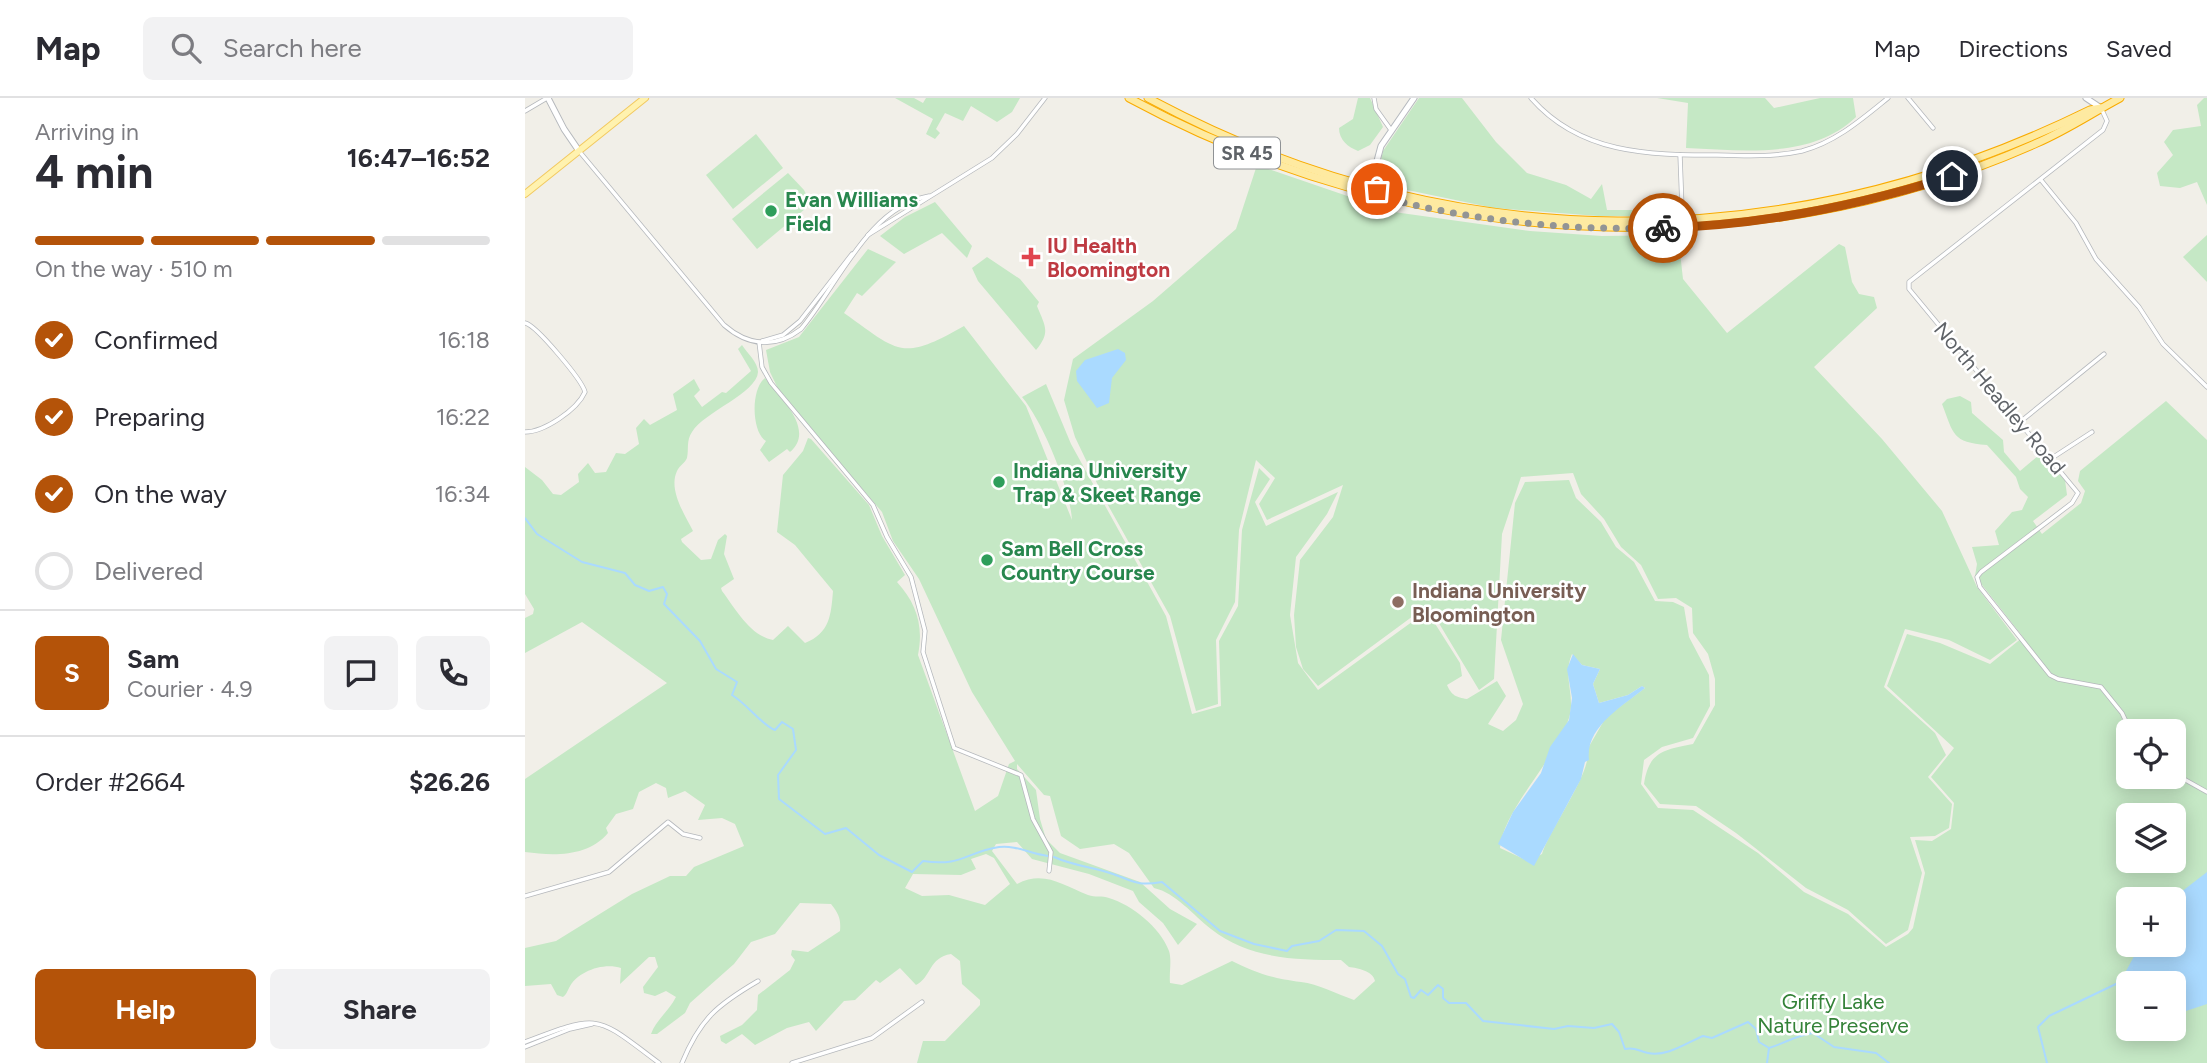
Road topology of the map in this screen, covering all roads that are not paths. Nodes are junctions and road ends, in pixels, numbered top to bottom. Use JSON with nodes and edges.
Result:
{"nodes":[{"id":1,"x":548,"y":98,"type":"edge"},
{"id":2,"x":645,"y":98,"type":"edge"},
{"id":3,"x":1045,"y":98,"type":"edge"},
{"id":4,"x":1129,"y":98,"type":"edge"},
{"id":5,"x":1148,"y":98,"type":"edge"},
{"id":6,"x":1374,"y":98,"type":"edge"},
{"id":7,"x":1414,"y":98,"type":"edge"},
{"id":8,"x":1531,"y":98,"type":"edge"},
{"id":9,"x":1888,"y":98,"type":"edge"},
{"id":10,"x":1908,"y":98,"type":"edge"},
{"id":11,"x":2086,"y":98,"type":"edge"},
{"id":12,"x":2120,"y":98,"type":"edge"},
{"id":13,"x":2101,"y":108,"type":"junction"},
{"id":14,"x":525,"y":111,"type":"edge"},
{"id":15,"x":1933,"y":128,"type":"dead end"},
{"id":16,"x":1391,"y":130,"type":"junction"},
{"id":17,"x":579,"y":151,"type":"junction"},
{"id":18,"x":1680,"y":155,"type":"junction"},
{"id":19,"x":2041,"y":180,"type":"junction"},
{"id":20,"x":1370,"y":191,"type":"junction"},
{"id":21,"x":525,"y":194,"type":"edge"},
{"id":22,"x":1682,"y":208,"type":"dead end"},
{"id":23,"x":525,"y":323,"type":"edge"},
{"id":24,"x":760,"y":342,"type":"junction"},
{"id":25,"x":2104,"y":354,"type":"dead end"},
{"id":26,"x":2207,"y":387,"type":"edge"},
{"id":27,"x":2021,"y":422,"type":"junction"},
{"id":28,"x":525,"y":432,"type":"edge"},
{"id":29,"x":2092,"y":432,"type":"dead end"},
{"id":30,"x":2052,"y":458,"type":"junction"},
{"id":31,"x":2125,"y":719,"type":"edge"},
{"id":32,"x":2186,"y":780,"type":"edge"},
{"id":33,"x":2207,"y":792,"type":"edge"},
{"id":34,"x":700,"y":838,"type":"dead end"},
{"id":35,"x":1049,"y":872,"type":"dead end"},
{"id":36,"x":525,"y":896,"type":"edge"},
{"id":37,"x":758,"y":981,"type":"dead end"},
{"id":38,"x":922,"y":1002,"type":"dead end"},
{"id":39,"x":525,"y":1045,"type":"edge"},
{"id":40,"x":659,"y":1063,"type":"edge"},
{"id":41,"x":683,"y":1063,"type":"edge"},
{"id":42,"x":792,"y":1063,"type":"edge"}],
"edges":[{"from":1,"to":14,"type":"street"},
{"from":1,"to":17,"type":"main road"},
{"from":2,"to":17,"type":"main road"},
{"from":3,"to":24,"type":"street"},
{"from":4,"to":20,"type":"highway","number":"SR 45"},
{"from":5,"to":20,"type":"highway","number":"SR 45"},
{"from":6,"to":16,"type":"street"},
{"from":7,"to":16,"type":"main road"},
{"from":8,"to":18,"type":"street"},
{"from":9,"to":18,"type":"street"},
{"from":10,"to":15,"type":"street"},
{"from":11,"to":13,"type":"main road"},
{"from":12,"to":13,"type":"highway","number":"SR 45"},
{"from":13,"to":19,"type":"street"},
{"from":13,"to":20,"type":"highway","number":"SR 45"},
{"from":16,"to":20,"type":"main road"},
{"from":17,"to":21,"type":"main road"},
{"from":17,"to":24,"type":"street"},
{"from":18,"to":22,"type":"street"},
{"from":19,"to":26,"type":"street"},
{"from":19,"to":27,"type":"street","name":"North Headley Road"},
{"from":23,"to":28,"type":"street"},
{"from":24,"to":35,"type":"street"},
{"from":25,"to":27,"type":"street"},
{"from":27,"to":30,"type":"street","name":"North Headley Road"},
{"from":29,"to":30,"type":"street"},
{"from":30,"to":31,"type":"street","name":"North Headley Road"},
{"from":32,"to":33,"type":"street"},
{"from":34,"to":36,"type":"street"},
{"from":37,"to":41,"type":"street"},
{"from":38,"to":42,"type":"street"},
{"from":39,"to":40,"type":"street"}]}
